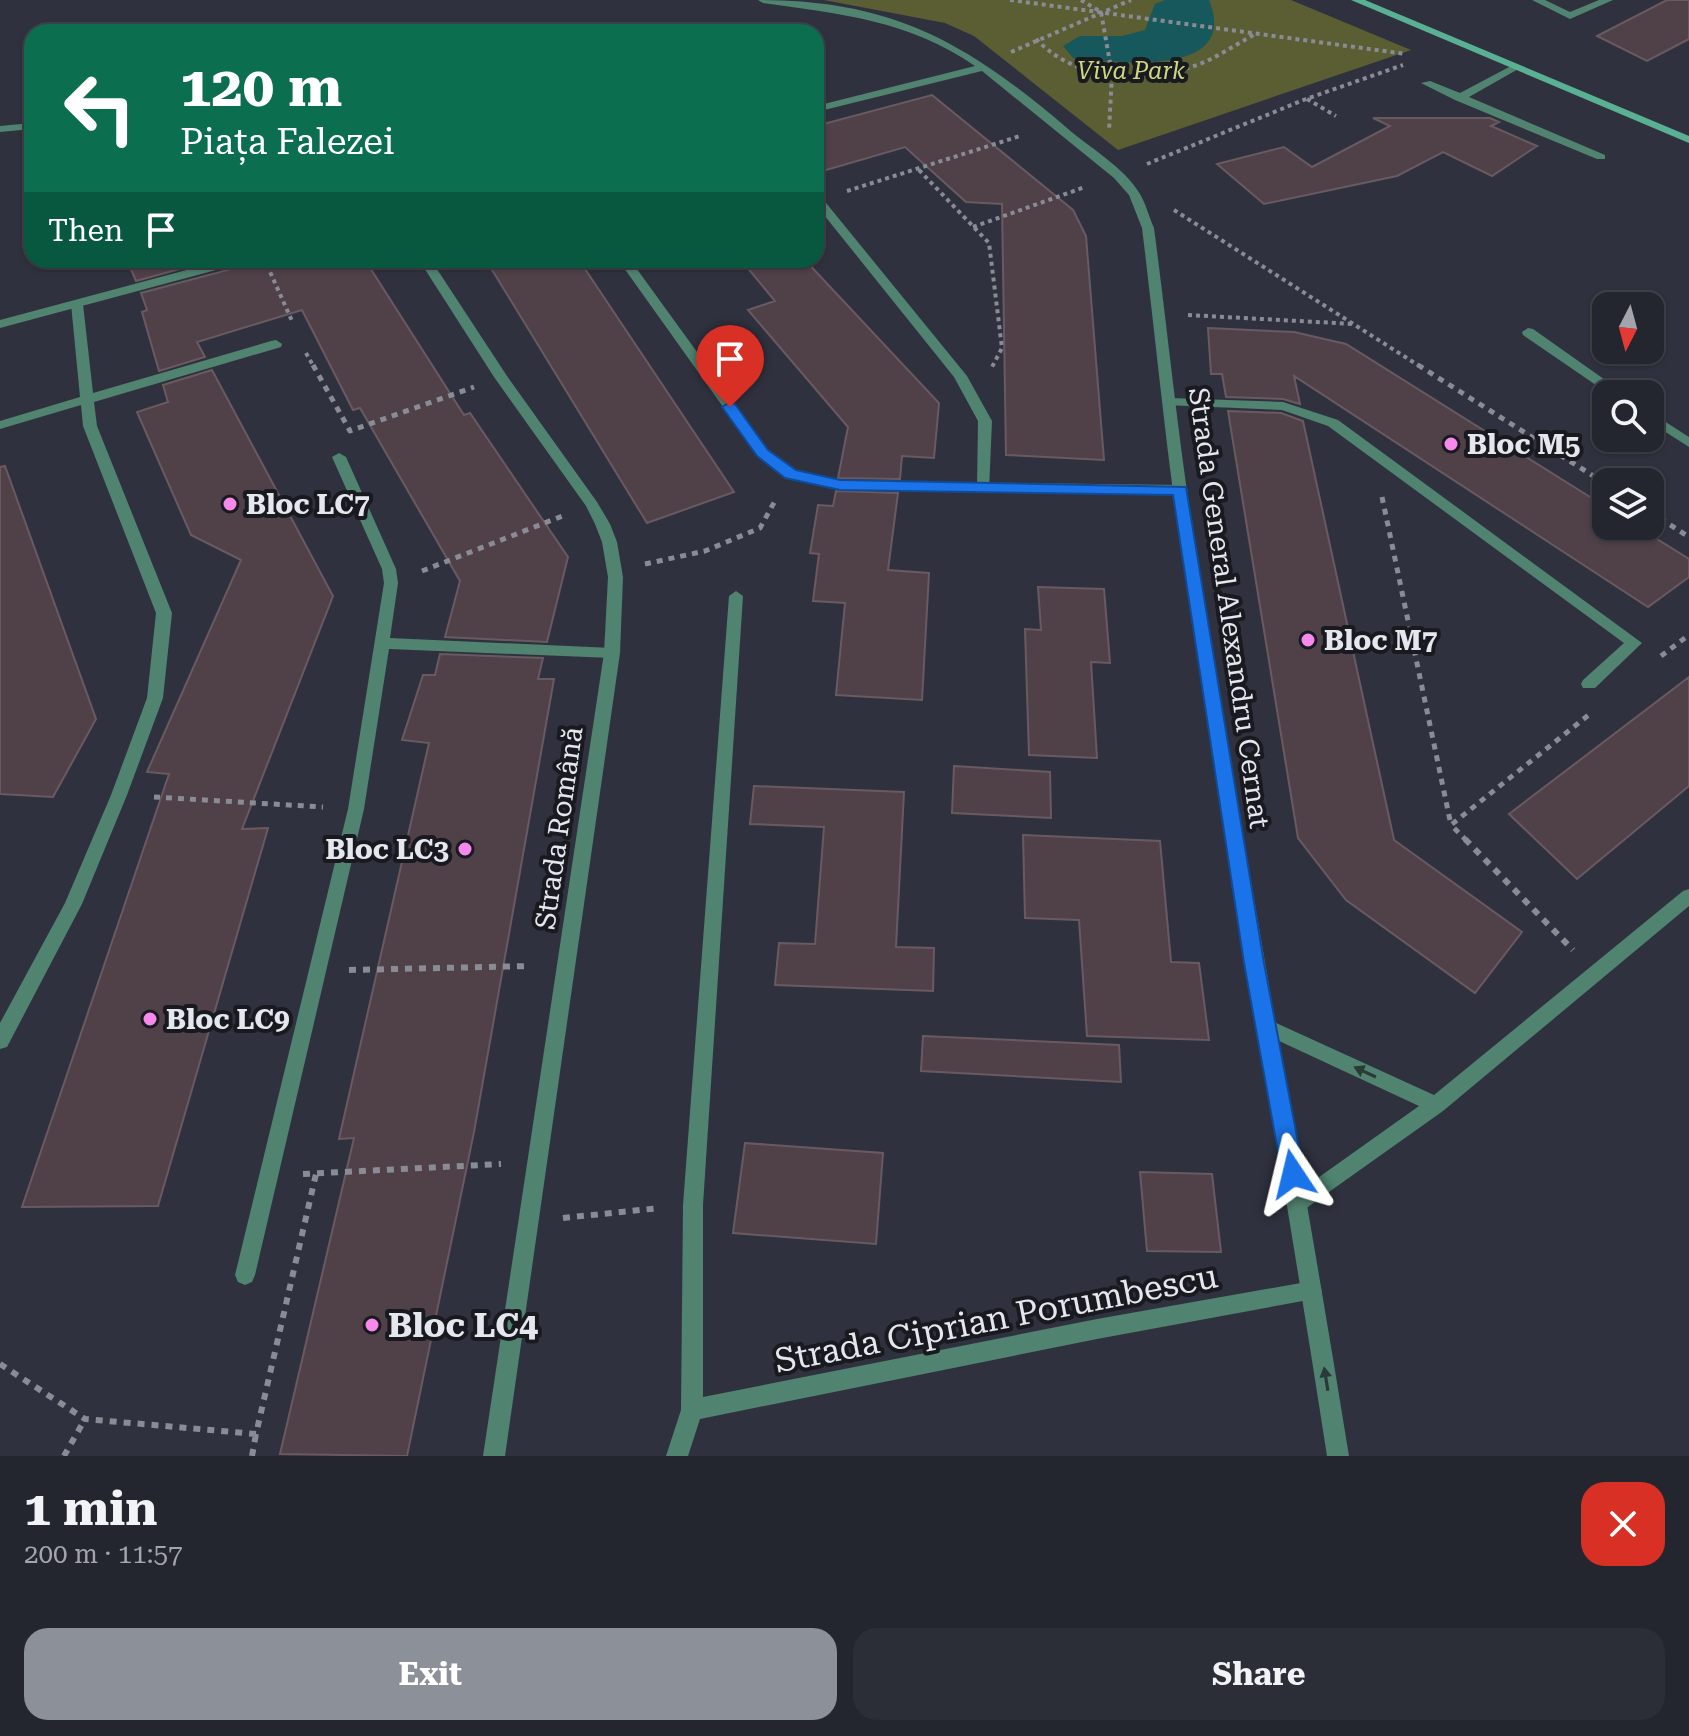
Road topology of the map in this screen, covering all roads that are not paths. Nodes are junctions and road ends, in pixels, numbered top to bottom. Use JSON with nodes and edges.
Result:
{"nodes":[{"id":1,"x":763,"y":0,"type":"edge"},
{"id":2,"x":1356,"y":0,"type":"edge"},
{"id":3,"x":1537,"y":0,"type":"edge"},
{"id":4,"x":1608,"y":0,"type":"edge"},
{"id":5,"x":984,"y":67,"type":"junction"},
{"id":6,"x":1515,"y":68,"type":"junction"},
{"id":7,"x":1426,"y":83,"type":"dead end"},
{"id":8,"x":1459,"y":98,"type":"junction"},
{"id":9,"x":824,"y":107,"type":"edge"},
{"id":10,"x":24,"y":127,"type":"edge"},
{"id":11,"x":0,"y":129,"type":"edge"},
{"id":12,"x":1689,"y":140,"type":"edge"},
{"id":13,"x":1601,"y":157,"type":"dead end"},
{"id":14,"x":824,"y":207,"type":"edge"},
{"id":15,"x":209,"y":268,"type":"edge"},
{"id":16,"x":430,"y":268,"type":"edge"},
{"id":17,"x":630,"y":268,"type":"dead end"},
{"id":18,"x":77,"y":304,"type":"junction"},
{"id":19,"x":0,"y":324,"type":"edge"},
{"id":20,"x":1528,"y":332,"type":"dead end"},
{"id":21,"x":276,"y":344,"type":"road end"},
{"id":22,"x":1598,"y":380,"type":"edge"},
{"id":23,"x":88,"y":399,"type":"junction"},
{"id":24,"x":1170,"y":402,"type":"junction"},
{"id":25,"x":0,"y":425,"type":"edge"},
{"id":26,"x":1664,"y":426,"type":"edge"},
{"id":27,"x":1689,"y":443,"type":"edge"},
{"id":28,"x":339,"y":457,"type":"dead end"},
{"id":29,"x":984,"y":487,"type":"junction"},
{"id":30,"x":1181,"y":490,"type":"junction"},
{"id":31,"x":736,"y":596,"type":"dead end"},
{"id":32,"x":382,"y":643,"type":"junction"},
{"id":33,"x":612,"y":653,"type":"junction"},
{"id":34,"x":1589,"y":684,"type":"dead end"},
{"id":35,"x":1689,"y":896,"type":"edge"},
{"id":36,"x":1267,"y":1027,"type":"junction"},
{"id":37,"x":0,"y":1041,"type":"edge"},
{"id":38,"x":1436,"y":1105,"type":"junction"},
{"id":39,"x":1298,"y":1203,"type":"junction"},
{"id":40,"x":245,"y":1275,"type":"dead end"},
{"id":41,"x":1312,"y":1291,"type":"junction"},
{"id":42,"x":692,"y":1410,"type":"junction"},
{"id":43,"x":494,"y":1456,"type":"edge"},
{"id":44,"x":677,"y":1456,"type":"edge"},
{"id":45,"x":1338,"y":1456,"type":"edge"}],
"edges":[{"from":1,"to":5,"type":"street","name":"Strada General Alexandru Cernat"},
{"from":2,"to":6,"type":"main road"},
{"from":3,"to":4,"type":"street"},
{"from":5,"to":9,"type":"street"},
{"from":5,"to":24,"type":"street","name":"Strada General Alexandru Cernat"},
{"from":6,"to":8,"type":"street"},
{"from":6,"to":12,"type":"main road"},
{"from":7,"to":8,"type":"street"},
{"from":8,"to":13,"type":"street"},
{"from":10,"to":11,"type":"street"},
{"from":14,"to":29,"type":"street"},
{"from":15,"to":18,"type":"street"},
{"from":16,"to":33,"type":"street","name":"Strada Română"},
{"from":17,"to":29,"type":"street"},
{"from":18,"to":19,"type":"street"},
{"from":18,"to":23,"type":"street"},
{"from":20,"to":22,"type":"street"},
{"from":21,"to":23,"type":"street"},
{"from":23,"to":25,"type":"street"},
{"from":23,"to":37,"type":"street"},
{"from":24,"to":30,"type":"street","name":"Strada General Alexandru Cernat"},
{"from":24,"to":34,"type":"street"},
{"from":26,"to":27,"type":"street"},
{"from":28,"to":32,"type":"street"},
{"from":29,"to":30,"type":"street"},
{"from":30,"to":36,"type":"street","name":"Strada General Alexandru Cernat"},
{"from":31,"to":42,"type":"street"},
{"from":32,"to":33,"type":"street"},
{"from":32,"to":40,"type":"street"},
{"from":33,"to":43,"type":"street","name":"Strada Română"},
{"from":35,"to":38,"type":"street"},
{"from":38,"to":36,"type":"street","one_way":true},
{"from":36,"to":39,"type":"street","name":"Strada General Alexandru Cernat"},
{"from":38,"to":39,"type":"street"},
{"from":39,"to":41,"type":"street","name":"Strada General Alexandru Cernat"},
{"from":41,"to":42,"type":"street","name":"Strada Ciprian Porumbescu"},
{"from":45,"to":41,"type":"street","name":"Strada General Alexandru Cernat","one_way":true},
{"from":42,"to":44,"type":"street"}]}
